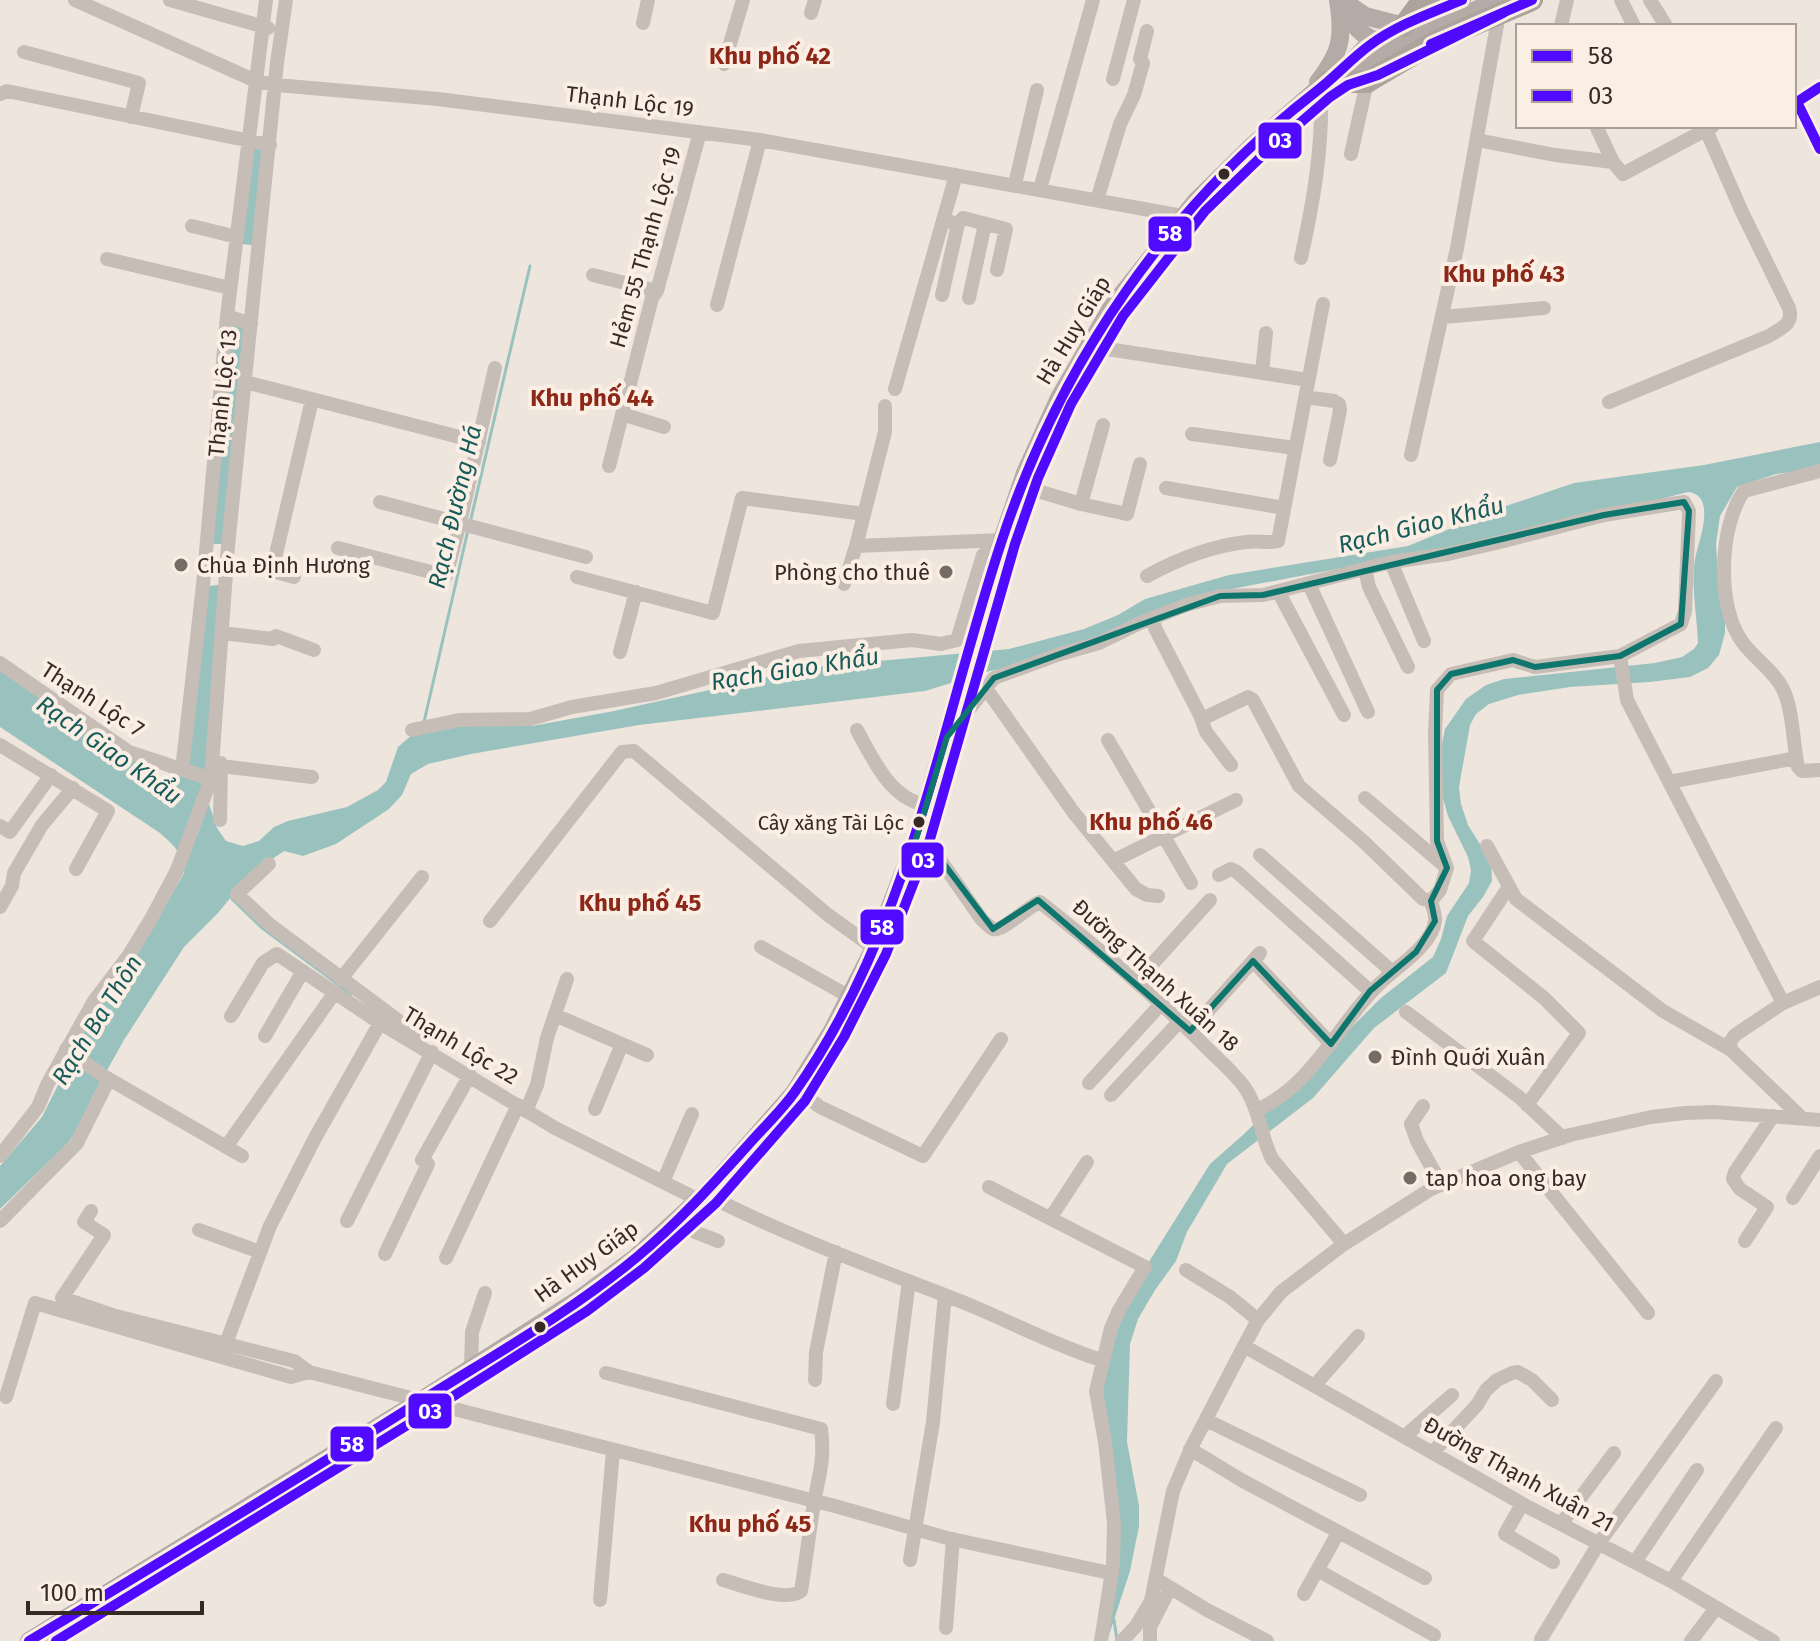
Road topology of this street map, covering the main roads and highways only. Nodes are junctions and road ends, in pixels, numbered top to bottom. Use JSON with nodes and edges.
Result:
{"nodes":[{"id":1,"x":1340,"y":0,"type":"edge"},
{"id":2,"x":1431,"y":0,"type":"edge"},
{"id":3,"x":1532,"y":0,"type":"edge"},
{"id":4,"x":1458,"y":7,"type":"edge"},
{"id":5,"x":1498,"y":7,"type":"edge"},
{"id":6,"x":1403,"y":36,"type":"junction"},
{"id":7,"x":1376,"y":41,"type":"junction"},
{"id":8,"x":1325,"y":84,"type":"junction"},
{"id":9,"x":29,"y":1641,"type":"edge"}],
"edges":[{"from":1,"to":6,"type":"main road"},
{"from":1,"to":7,"type":"main road"},
{"from":1,"to":8,"type":"main road","name":"Hà Huy Giáp"},
{"from":2,"to":6,"type":"highway"},
{"from":3,"to":5,"type":"highway"},
{"from":4,"to":5,"type":"main road","name":"Hà Huy Giáp"},
{"from":4,"to":6,"type":"main road","name":"Hà Huy Giáp"},
{"from":5,"to":8,"type":"highway"},
{"from":6,"to":7,"type":"main road","name":"Hà Huy Giáp"},
{"from":6,"to":8,"type":"main road","name":"Hà Huy Giáp"},
{"from":7,"to":8,"type":"main road","name":"Hà Huy Giáp"},
{"from":8,"to":9,"type":"main road","name":"Hà Huy Giáp"}]}
